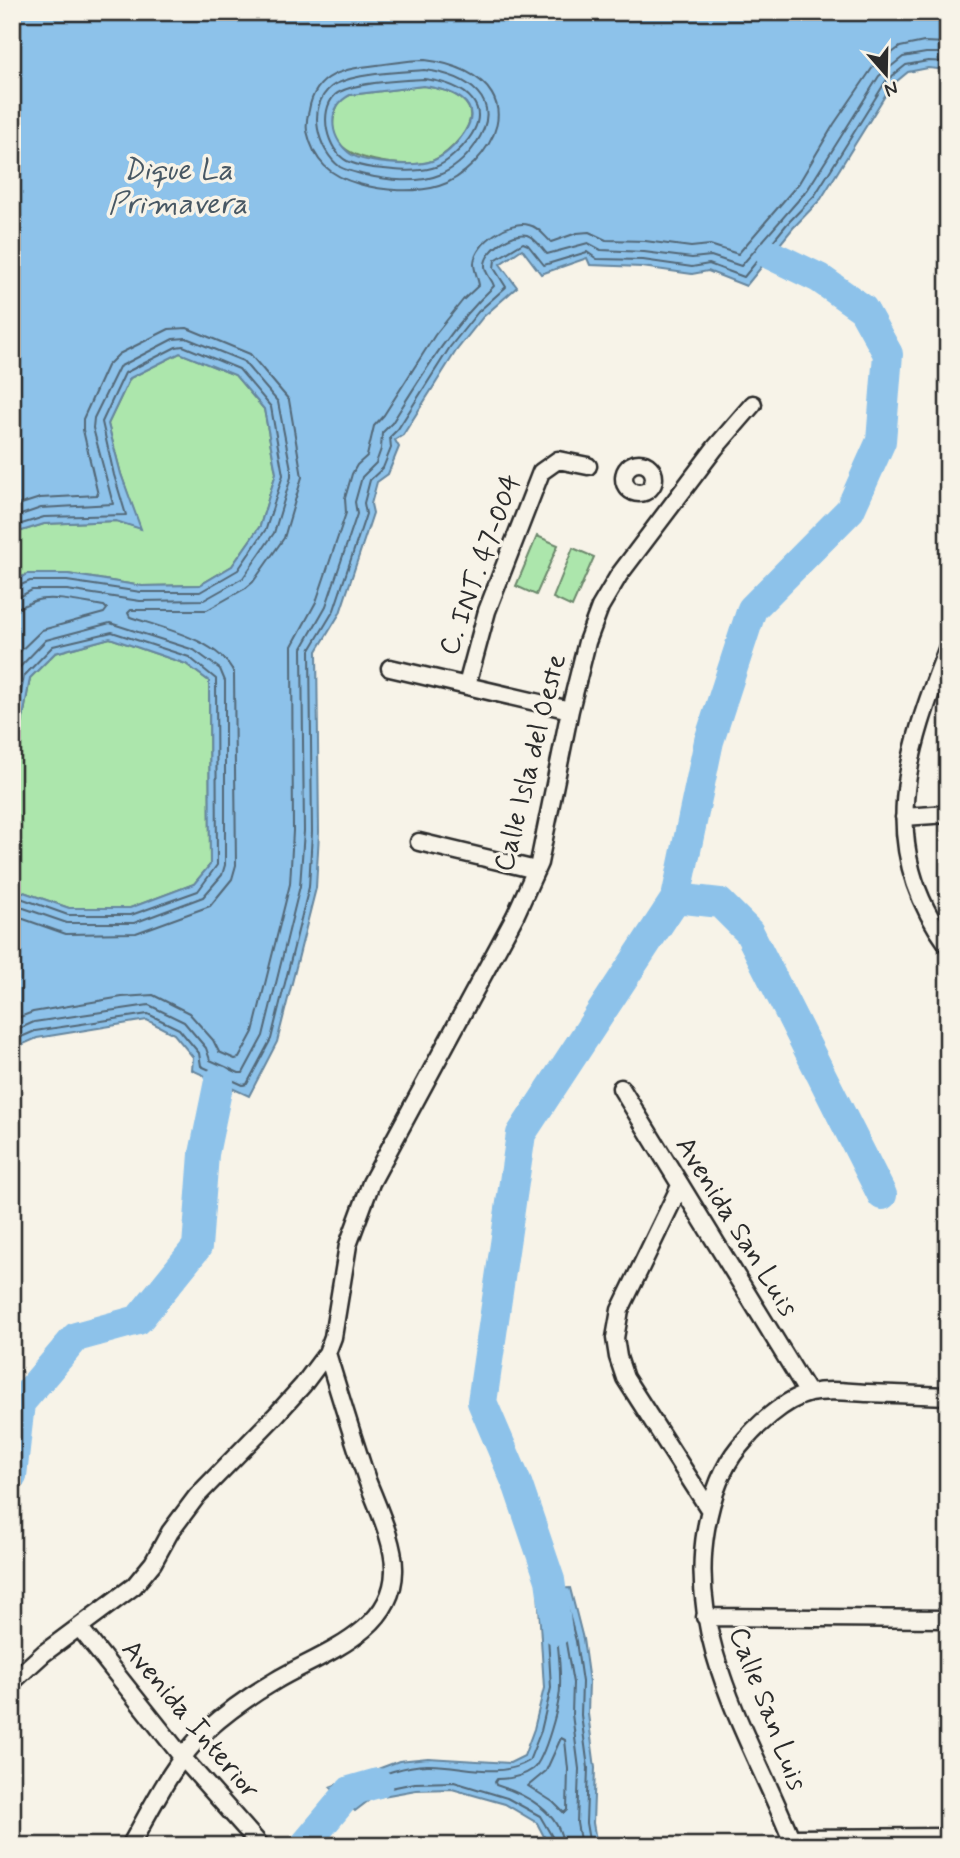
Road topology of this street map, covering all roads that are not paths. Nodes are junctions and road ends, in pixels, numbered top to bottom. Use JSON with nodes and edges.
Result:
{"nodes":[{"id":1,"x":753,"y":404,"type":"dead end"},
{"id":2,"x":588,"y":466,"type":"dead end"},
{"id":3,"x":650,"y":488,"type":"dead end"},
{"id":4,"x":673,"y":504,"type":"junction"},
{"id":5,"x":948,"y":647,"type":"edge"},
{"id":6,"x":390,"y":668,"type":"dead end"},
{"id":7,"x":467,"y":685,"type":"junction"},
{"id":8,"x":570,"y":710,"type":"junction"},
{"id":9,"x":948,"y":814,"type":"edge"},
{"id":10,"x":904,"y":817,"type":"junction"},
{"id":11,"x":419,"y":842,"type":"dead end"},
{"id":12,"x":536,"y":870,"type":"junction"},
{"id":13,"x":948,"y":945,"type":"edge"},
{"id":14,"x":621,"y":1088,"type":"dead end"},
{"id":15,"x":680,"y":1186,"type":"junction"},
{"id":16,"x":327,"y":1353,"type":"junction"},
{"id":17,"x":808,"y":1394,"type":"junction"},
{"id":18,"x":948,"y":1396,"type":"edge"},
{"id":19,"x":709,"y":1509,"type":"junction"},
{"id":20,"x":705,"y":1617,"type":"junction"},
{"id":21,"x":948,"y":1619,"type":"edge"},
{"id":22,"x":79,"y":1627,"type":"junction"},
{"id":23,"x":12,"y":1682,"type":"edge"},
{"id":24,"x":183,"y":1758,"type":"junction"},
{"id":25,"x":948,"y":1837,"type":"edge"},
{"id":26,"x":257,"y":1840,"type":"edge"},
{"id":27,"x":792,"y":1842,"type":"edge"},
{"id":28,"x":130,"y":1846,"type":"edge"}],
"edges":[{"from":1,"to":4,"type":"street","name":"Calle Isla del Oeste"},
{"from":2,"to":7,"type":"street","name":"C. INT. 47-004"},
{"from":3,"to":4,"type":"street"},
{"from":4,"to":8,"type":"street","name":"Calle Isla del Oeste"},
{"from":5,"to":10,"type":"street"},
{"from":6,"to":7,"type":"street"},
{"from":7,"to":8,"type":"street"},
{"from":8,"to":12,"type":"street","name":"Calle Isla del Oeste"},
{"from":9,"to":10,"type":"street"},
{"from":10,"to":13,"type":"street"},
{"from":11,"to":12,"type":"street"},
{"from":12,"to":16,"type":"street","name":"Calle Isla del Oeste"},
{"from":14,"to":15,"type":"street","name":"Avenida San Luis"},
{"from":15,"to":17,"type":"street","name":"Avenida San Luis"},
{"from":15,"to":19,"type":"street"},
{"from":16,"to":22,"type":"street","name":"Calle Isla del Oeste"},
{"from":16,"to":24,"type":"street"},
{"from":17,"to":18,"type":"street","name":"Calle San Luis"},
{"from":17,"to":19,"type":"street","name":"Calle San Luis"},
{"from":19,"to":20,"type":"street","name":"Calle San Luis"},
{"from":20,"to":21,"type":"street"},
{"from":20,"to":27,"type":"street","name":"Calle San Luis"},
{"from":22,"to":23,"type":"street","name":"Calle Isla del Oeste"},
{"from":22,"to":24,"type":"street","name":"Avenida Interior"},
{"from":24,"to":26,"type":"street","name":"Avenida Interior"},
{"from":24,"to":28,"type":"street"},
{"from":25,"to":27,"type":"street"}]}
